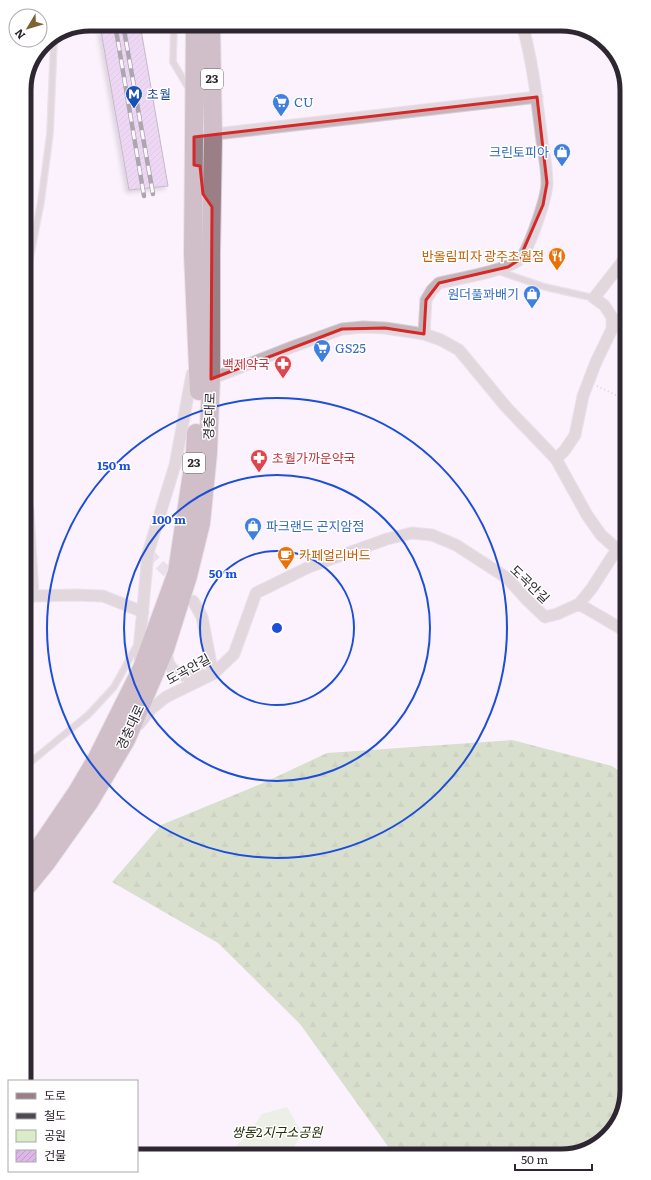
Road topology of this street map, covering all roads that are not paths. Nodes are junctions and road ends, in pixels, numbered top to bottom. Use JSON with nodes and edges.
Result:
{"nodes":[{"id":1,"x":174,"y":31,"type":"edge"},
{"id":2,"x":194,"y":31,"type":"edge"},
{"id":3,"x":211,"y":31,"type":"edge"},
{"id":4,"x":524,"y":31,"type":"edge"},
{"id":5,"x":54,"y":43,"type":"edge"},
{"id":6,"x":537,"y":97,"type":"junction"},
{"id":7,"x":194,"y":98,"type":"junction"},
{"id":8,"x":213,"y":135,"type":"junction"},
{"id":9,"x":194,"y":137,"type":"junction"},
{"id":10,"x":194,"y":165,"type":"junction"},
{"id":11,"x":212,"y":207,"type":"junction"},
{"id":12,"x":31,"y":253,"type":"edge"},
{"id":13,"x":620,"y":265,"type":"edge"},
{"id":14,"x":496,"y":270,"type":"junction"},
{"id":15,"x":594,"y":298,"type":"junction"},
{"id":16,"x":196,"y":332,"type":"junction"},
{"id":17,"x":424,"y":334,"type":"junction"},
{"id":18,"x":211,"y":378,"type":"junction"},
{"id":19,"x":556,"y":459,"type":"junction"},
{"id":20,"x":31,"y":597,"type":"edge"},
{"id":21,"x":193,"y":600,"type":"dead end"},
{"id":22,"x":579,"y":604,"type":"junction"},
{"id":23,"x":143,"y":612,"type":"junction"},
{"id":24,"x":620,"y":628,"type":"edge"},
{"id":25,"x":140,"y":640,"type":"junction"},
{"id":26,"x":166,"y":649,"type":"junction"},
{"id":27,"x":142,"y":668,"type":"junction"},
{"id":28,"x":213,"y":674,"type":"junction"},
{"id":29,"x":126,"y":740,"type":"junction"},
{"id":30,"x":31,"y":762,"type":"edge"},
{"id":31,"x":31,"y":859,"type":"edge"},
{"id":32,"x":31,"y":881,"type":"edge"}],
"edges":[{"from":1,"to":7,"type":"lane"},
{"from":2,"to":7,"type":"main road","name":"경충대로","number":"23"},
{"from":3,"to":8,"type":"main road","name":"경충대로","number":"23"},
{"from":4,"to":6,"type":"street"},
{"from":5,"to":12,"type":"lane"},
{"from":6,"to":8,"type":"street"},
{"from":6,"to":14,"type":"street"},
{"from":7,"to":9,"type":"main road","name":"경충대로","number":"23"},
{"from":8,"to":9,"type":"street"},
{"from":8,"to":11,"type":"main road","name":"경충대로","number":"23"},
{"from":9,"to":10,"type":"main road","name":"경충대로","number":"23"},
{"from":10,"to":11,"type":"main road"},
{"from":10,"to":16,"type":"main road","name":"경충대로","number":"23"},
{"from":11,"to":18,"type":"main road","name":"경충대로","number":"23"},
{"from":13,"to":15,"type":"street"},
{"from":14,"to":15,"type":"lane"},
{"from":14,"to":17,"type":"street"},
{"from":15,"to":19,"type":"street"},
{"from":16,"to":23,"type":"street"},
{"from":16,"to":27,"type":"main road","name":"경충대로","number":"23"},
{"from":17,"to":18,"type":"street"},
{"from":17,"to":19,"type":"street"},
{"from":18,"to":26,"type":"main road","name":"경충대로","number":"23"},
{"from":19,"to":22,"type":"street","name":"도곡안길"},
{"from":20,"to":23,"type":"street"},
{"from":21,"to":28,"type":"street"},
{"from":22,"to":24,"type":"street"},
{"from":22,"to":28,"type":"street","name":"도곡안길"},
{"from":23,"to":25,"type":"street"},
{"from":25,"to":27,"type":"street"},
{"from":25,"to":30,"type":"lane"},
{"from":26,"to":28,"type":"street"},
{"from":26,"to":29,"type":"main road","name":"경충대로","number":"23"},
{"from":27,"to":31,"type":"main road","name":"경충대로","number":"23"},
{"from":28,"to":29,"type":"street","name":"도곡안길"},
{"from":29,"to":32,"type":"main road","name":"경충대로","number":"23"}]}
